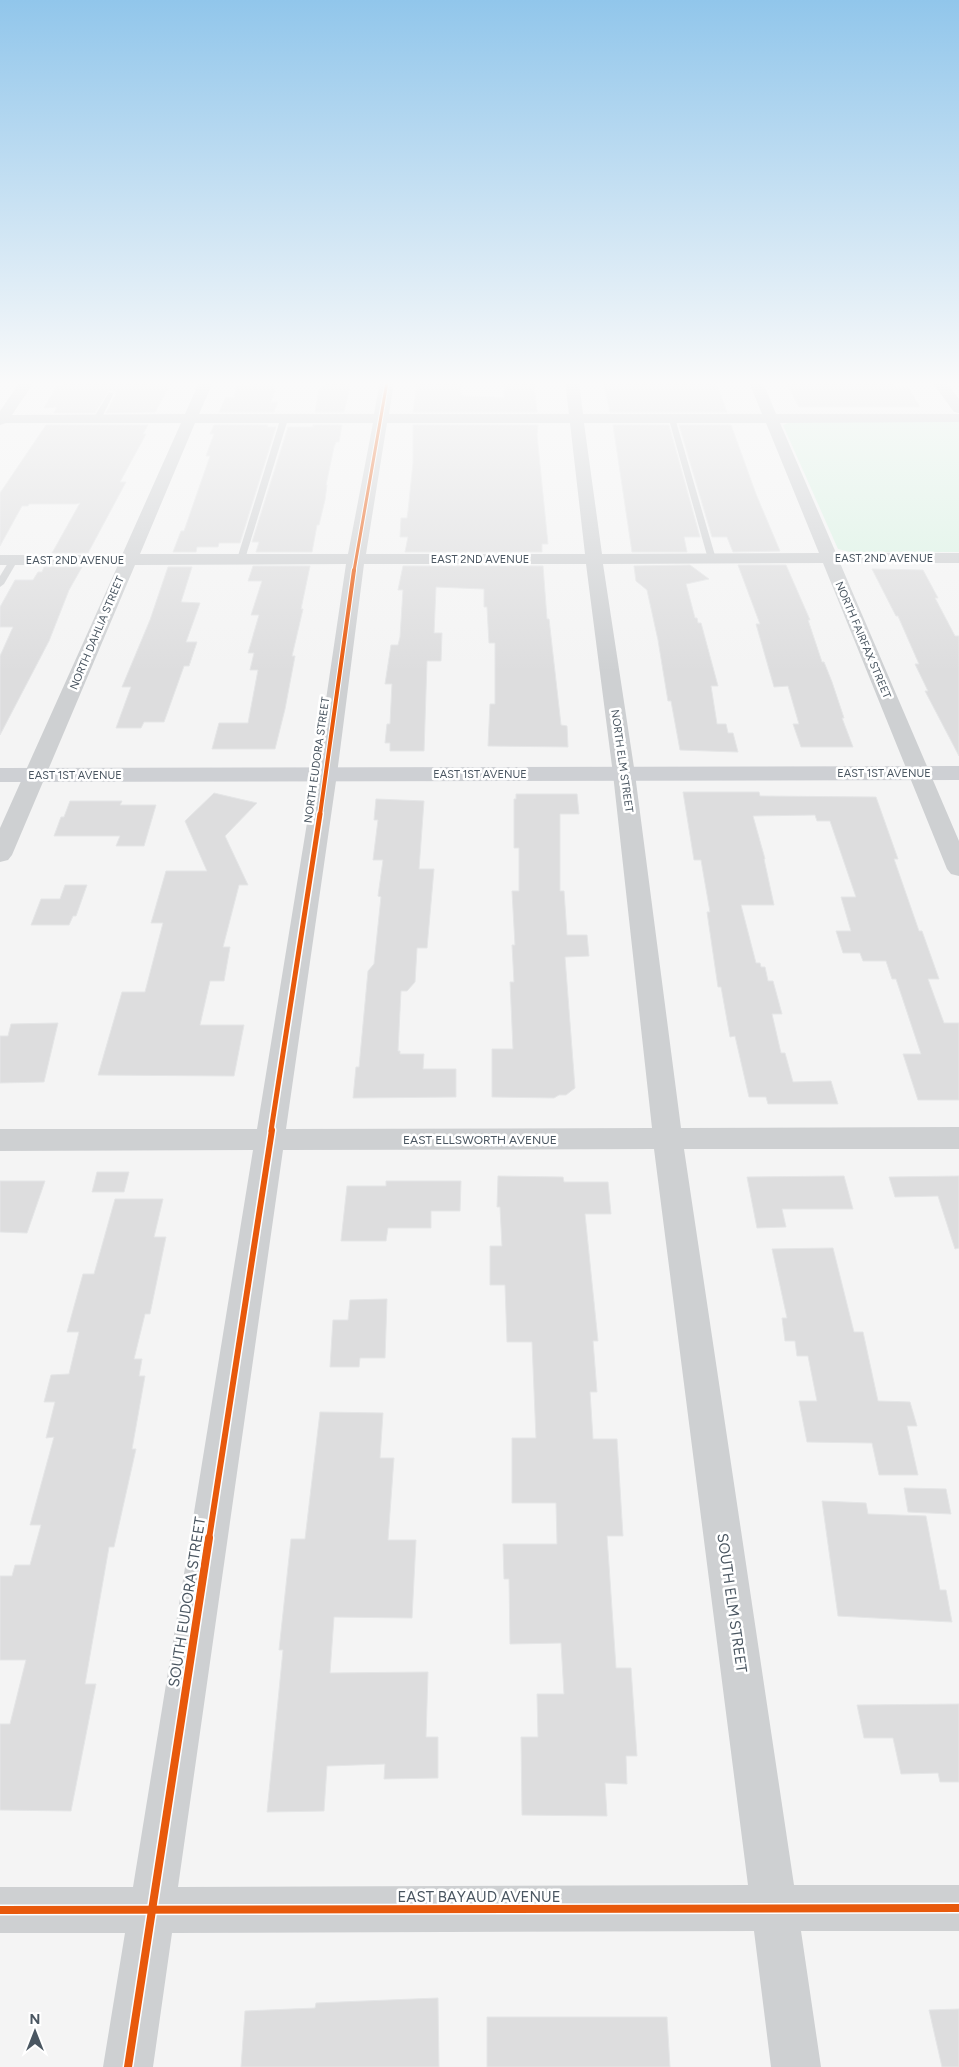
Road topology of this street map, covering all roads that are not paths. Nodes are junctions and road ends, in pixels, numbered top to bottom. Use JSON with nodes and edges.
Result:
{"nodes":[{"id":1,"x":164,"y":478,"type":"edge"},
{"id":2,"x":266,"y":478,"type":"edge"},
{"id":3,"x":371,"y":478,"type":"edge"},
{"id":4,"x":584,"y":478,"type":"edge"},
{"id":5,"x":689,"y":478,"type":"edge"},
{"id":6,"x":796,"y":478,"type":"edge"},
{"id":7,"x":959,"y":558,"type":"edge"},
{"id":8,"x":356,"y":559,"type":"junction"},
{"id":9,"x":712,"y":559,"type":"junction"},
{"id":10,"x":829,"y":559,"type":"junction"},
{"id":11,"x":7,"y":560,"type":"edge"},
{"id":12,"x":128,"y":560,"type":"junction"},
{"id":13,"x":241,"y":560,"type":"junction"},
{"id":14,"x":594,"y":560,"type":"junction"},
{"id":15,"x":0,"y":584,"type":"edge"},
{"id":16,"x":919,"y":773,"type":"junction"},
{"id":17,"x":959,"y":773,"type":"edge"},
{"id":18,"x":326,"y":774,"type":"junction"},
{"id":19,"x":624,"y":774,"type":"junction"},
{"id":20,"x":0,"y":775,"type":"edge"},
{"id":21,"x":36,"y":775,"type":"junction"},
{"id":22,"x":0,"y":855,"type":"edge"},
{"id":23,"x":959,"y":869,"type":"edge"},
{"id":24,"x":959,"y":1138,"type":"edge"},
{"id":25,"x":668,"y":1139,"type":"junction"},
{"id":26,"x":0,"y":1140,"type":"edge"},
{"id":27,"x":270,"y":1140,"type":"junction"},
{"id":28,"x":959,"y":1908,"type":"edge"},
{"id":29,"x":774,"y":1909,"type":"junction"},
{"id":30,"x":0,"y":1910,"type":"edge"},
{"id":31,"x":152,"y":1910,"type":"junction"},
{"id":32,"x":128,"y":2067,"type":"edge"},
{"id":33,"x":796,"y":2067,"type":"edge"}],
"edges":[{"from":1,"to":12,"type":"street","name":"NORTH DAHLIA STREET"},
{"from":2,"to":13,"type":"lane"},
{"from":3,"to":8,"type":"street","name":"NORTH EUDORA STREET"},
{"from":4,"to":14,"type":"street","name":"NORTH ELM STREET"},
{"from":5,"to":9,"type":"lane"},
{"from":6,"to":10,"type":"street","name":"NORTH FAIRFAX STREET"},
{"from":7,"to":10,"type":"street","name":"EAST 2ND AVENUE"},
{"from":8,"to":13,"type":"street","name":"EAST 2ND AVENUE"},
{"from":8,"to":14,"type":"street","name":"EAST 2ND AVENUE"},
{"from":8,"to":18,"type":"street","name":"NORTH EUDORA STREET"},
{"from":9,"to":10,"type":"street","name":"EAST 2ND AVENUE"},
{"from":9,"to":14,"type":"street","name":"EAST 2ND AVENUE"},
{"from":10,"to":16,"type":"street","name":"NORTH FAIRFAX STREET"},
{"from":11,"to":12,"type":"street","name":"EAST 2ND AVENUE"},
{"from":11,"to":15,"type":"lane"},
{"from":12,"to":13,"type":"street","name":"EAST 2ND AVENUE"},
{"from":12,"to":21,"type":"street","name":"NORTH DAHLIA STREET"},
{"from":14,"to":19,"type":"street","name":"NORTH ELM STREET"},
{"from":16,"to":17,"type":"street","name":"EAST 1ST AVENUE"},
{"from":16,"to":19,"type":"street","name":"EAST 1ST AVENUE"},
{"from":16,"to":23,"type":"street","name":"NORTH FAIRFAX STREET"},
{"from":18,"to":19,"type":"street","name":"EAST 1ST AVENUE"},
{"from":18,"to":21,"type":"street","name":"EAST 1ST AVENUE"},
{"from":18,"to":27,"type":"street","name":"NORTH EUDORA STREET"},
{"from":19,"to":25,"type":"street","name":"NORTH ELM STREET"},
{"from":20,"to":21,"type":"street","name":"EAST 1ST AVENUE"},
{"from":21,"to":22,"type":"street","name":"NORTH DAHLIA STREET"},
{"from":24,"to":25,"type":"street","name":"EAST ELLSWORTH AVENUE"},
{"from":25,"to":27,"type":"street","name":"EAST ELLSWORTH AVENUE"},
{"from":25,"to":29,"type":"street","name":"SOUTH ELM STREET"},
{"from":26,"to":27,"type":"street","name":"EAST ELLSWORTH AVENUE"},
{"from":27,"to":31,"type":"street","name":"SOUTH EUDORA STREET"},
{"from":28,"to":29,"type":"street","name":"EAST BAYAUD AVENUE"},
{"from":29,"to":31,"type":"street","name":"EAST BAYAUD AVENUE"},
{"from":29,"to":33,"type":"street","name":"SOUTH ELM STREET"},
{"from":30,"to":31,"type":"street","name":"EAST BAYAUD AVENUE"},
{"from":31,"to":32,"type":"street","name":"SOUTH EUDORA STREET"}]}
